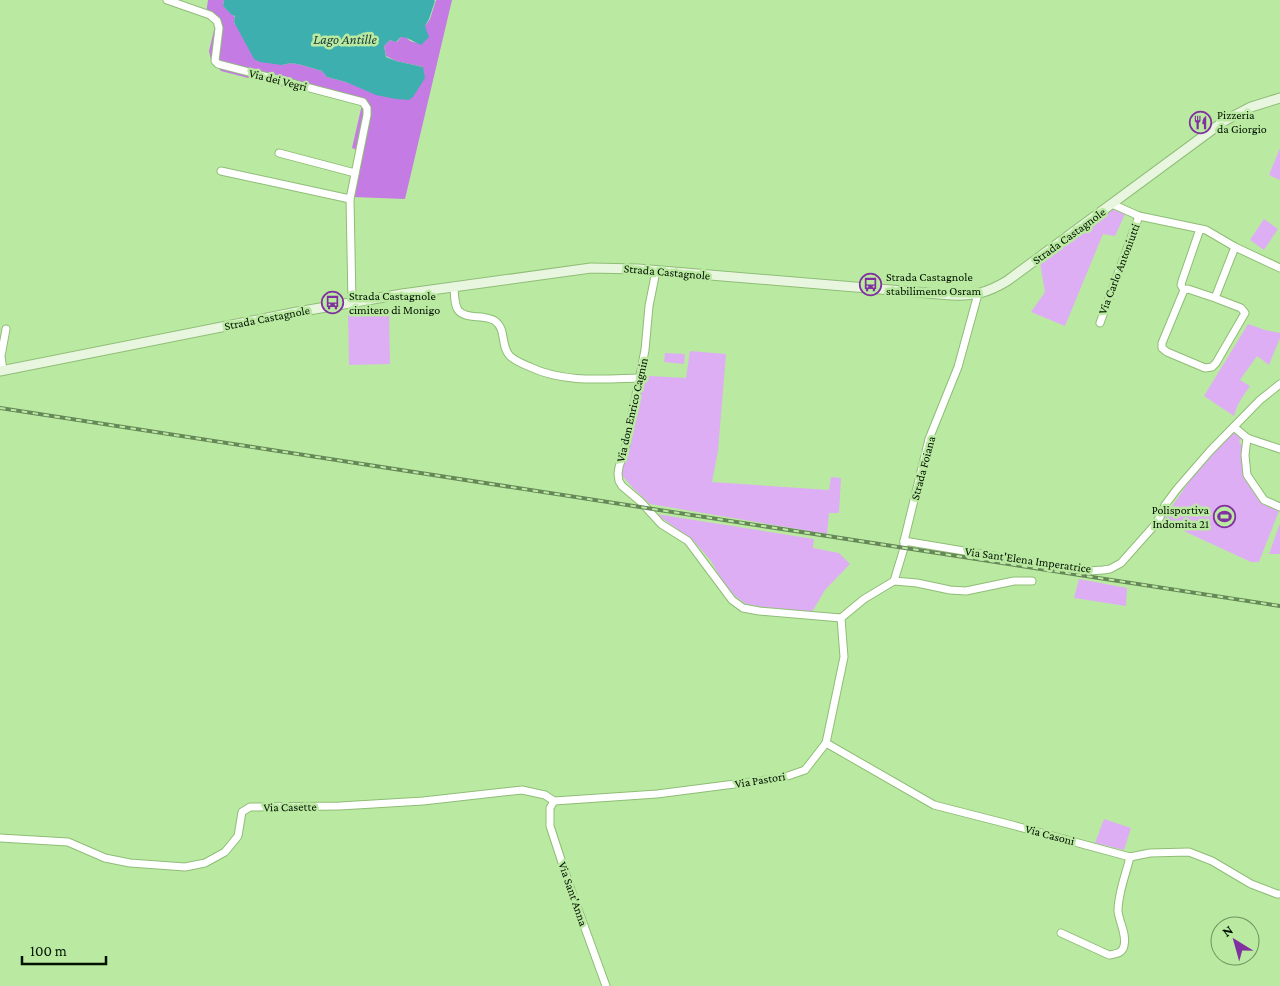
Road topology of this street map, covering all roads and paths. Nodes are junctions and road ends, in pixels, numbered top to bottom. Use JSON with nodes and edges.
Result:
{"nodes":[{"id":1,"x":167,"y":0,"type":"edge"},
{"id":2,"x":1280,"y":98,"type":"edge"},
{"id":3,"x":278,"y":154,"type":"dead end"},
{"id":4,"x":221,"y":171,"type":"dead end"},
{"id":5,"x":355,"y":172,"type":"junction"},
{"id":6,"x":350,"y":199,"type":"junction"},
{"id":7,"x":1112,"y":204,"type":"junction"},
{"id":8,"x":1140,"y":216,"type":"junction"},
{"id":9,"x":1200,"y":229,"type":"junction"},
{"id":10,"x":1235,"y":246,"type":"junction"},
{"id":11,"x":1280,"y":268,"type":"edge"},
{"id":12,"x":656,"y":271,"type":"junction"},
{"id":13,"x":454,"y":286,"type":"junction"},
{"id":14,"x":1184,"y":290,"type":"junction"},
{"id":15,"x":978,"y":294,"type":"junction"},
{"id":16,"x":1215,"y":298,"type":"junction"},
{"id":17,"x":352,"y":302,"type":"junction"},
{"id":18,"x":1100,"y":323,"type":"dead end"},
{"id":19,"x":6,"y":329,"type":"dead end"},
{"id":20,"x":1,"y":371,"type":"edge"},
{"id":21,"x":639,"y":378,"type":"junction"},
{"id":22,"x":1280,"y":384,"type":"edge"},
{"id":23,"x":1234,"y":427,"type":"junction"},
{"id":24,"x":1247,"y":438,"type":"junction"},
{"id":25,"x":1280,"y":450,"type":"edge"},
{"id":26,"x":1280,"y":507,"type":"edge"},
{"id":27,"x":904,"y":541,"type":"junction"},
{"id":28,"x":894,"y":581,"type":"junction"},
{"id":29,"x":1032,"y":581,"type":"dead end"},
{"id":30,"x":841,"y":618,"type":"junction"},
{"id":31,"x":826,"y":743,"type":"junction"},
{"id":32,"x":554,"y":801,"type":"junction"},
{"id":33,"x":0,"y":838,"type":"edge"},
{"id":34,"x":1130,"y":857,"type":"junction"},
{"id":35,"x":1280,"y":894,"type":"edge"},
{"id":36,"x":1061,"y":933,"type":"dead end"},
{"id":37,"x":606,"y":986,"type":"edge"}],
"edges":[{"from":1,"to":5,"type":"street","name":"Via dei Vegri"},
{"from":2,"to":7,"type":"main road","name":"Strada Castagnole"},
{"from":3,"to":5,"type":"street"},
{"from":4,"to":6,"type":"street"},
{"from":5,"to":6,"type":"street","name":"Via dei Vegri"},
{"from":6,"to":17,"type":"street","name":"Via dei Vegri"},
{"from":7,"to":8,"type":"street"},
{"from":7,"to":15,"type":"main road","name":"Strada Castagnole"},
{"from":8,"to":9,"type":"street"},
{"from":8,"to":18,"type":"street","name":"Via Carlo Antoniutti"},
{"from":9,"to":10,"type":"street"},
{"from":9,"to":14,"type":"street"},
{"from":10,"to":11,"type":"street"},
{"from":10,"to":16,"type":"street"},
{"from":12,"to":13,"type":"main road","name":"Strada Castagnole"},
{"from":12,"to":15,"type":"main road","name":"Strada Castagnole"},
{"from":12,"to":21,"type":"street","name":"Via don Enrico Cagnin"},
{"from":13,"to":17,"type":"main road","name":"Strada Castagnole"},
{"from":13,"to":21,"type":"street"},
{"from":14,"to":16,"type":"street"},
{"from":14,"to":16,"type":"street"},
{"from":15,"to":27,"type":"street","name":"Strada Foiana"},
{"from":17,"to":20,"type":"main road","name":"Strada Castagnole"},
{"from":19,"to":20,"type":"street","name":"Strada Castagnole"},
{"from":21,"to":30,"type":"street","name":"Via don Enrico Cagnin"},
{"from":22,"to":23,"type":"street","name":"Via Sant'Elena Imperatrice"},
{"from":23,"to":24,"type":"street"},
{"from":23,"to":27,"type":"street","name":"Via Sant'Elena Imperatrice"},
{"from":24,"to":25,"type":"street"},
{"from":24,"to":26,"type":"street"},
{"from":27,"to":28,"type":"street","name":"Strada Foiana"},
{"from":28,"to":29,"type":"street"},
{"from":28,"to":30,"type":"street"},
{"from":30,"to":31,"type":"street","name":"Via Pastori"},
{"from":31,"to":32,"type":"street","name":"Via Pastori"},
{"from":31,"to":34,"type":"street","name":"Via Casoni"},
{"from":32,"to":33,"type":"street","name":"Via Casette"},
{"from":32,"to":37,"type":"street","name":"Via Sant'Anna"},
{"from":34,"to":35,"type":"street","name":"Via Casoni"},
{"from":34,"to":36,"type":"street"}]}
